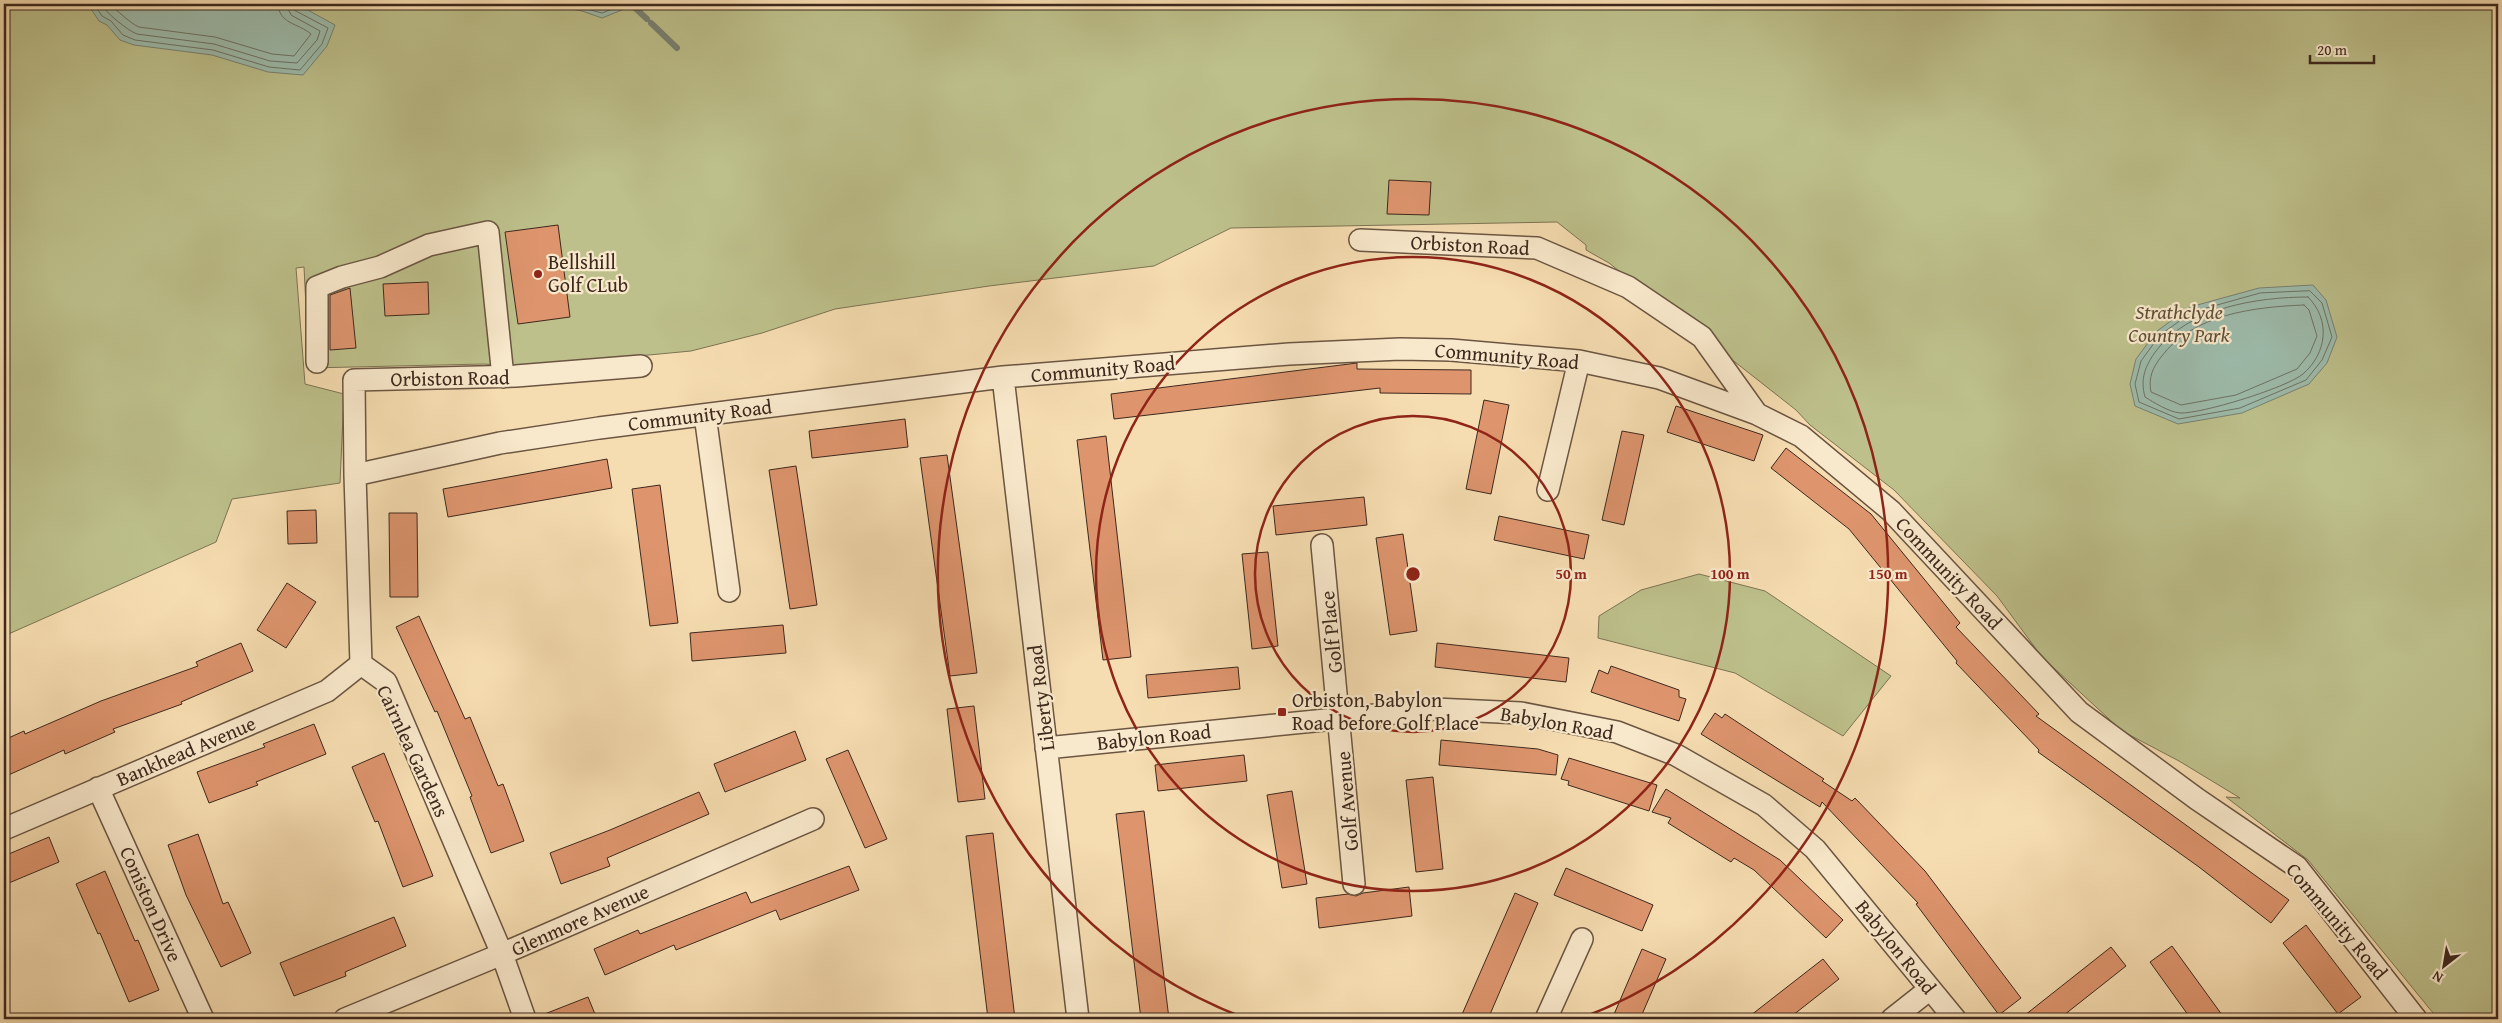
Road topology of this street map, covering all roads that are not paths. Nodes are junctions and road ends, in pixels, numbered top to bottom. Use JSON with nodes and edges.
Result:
{"nodes":[{"id":1,"x":1360,"y":240,"type":"dead end"},
{"id":2,"x":1578,"y":361,"type":"junction"},
{"id":3,"x":317,"y":362,"type":"dead end"},
{"id":4,"x":641,"y":366,"type":"dead end"},
{"id":5,"x":503,"y":376,"type":"junction"},
{"id":6,"x":1003,"y":377,"type":"junction"},
{"id":7,"x":1757,"y":414,"type":"junction"},
{"id":8,"x":705,"y":415,"type":"junction"},
{"id":9,"x":355,"y":475,"type":"junction"},
{"id":10,"x":1548,"y":490,"type":"dead end"},
{"id":11,"x":1322,"y":545,"type":"dead end"},
{"id":12,"x":729,"y":591,"type":"dead end"},
{"id":13,"x":362,"y":664,"type":"junction"},
{"id":14,"x":1340,"y":719,"type":"junction"},
{"id":15,"x":1046,"y":748,"type":"junction"},
{"id":16,"x":98,"y":788,"type":"junction"},
{"id":17,"x":813,"y":818,"type":"dead end"},
{"id":18,"x":4,"y":828,"type":"edge"},
{"id":19,"x":1354,"y":884,"type":"dead end"},
{"id":20,"x":1582,"y":939,"type":"dead end"},
{"id":21,"x":502,"y":954,"type":"junction"},
{"id":22,"x":1930,"y":989,"type":"junction"},
{"id":23,"x":204,"y":1019,"type":"edge"},
{"id":24,"x":345,"y":1019,"type":"edge"},
{"id":25,"x":525,"y":1019,"type":"edge"},
{"id":26,"x":1078,"y":1019,"type":"edge"},
{"id":27,"x":1546,"y":1019,"type":"edge"},
{"id":28,"x":1892,"y":1019,"type":"edge"},
{"id":29,"x":1955,"y":1019,"type":"edge"},
{"id":30,"x":2416,"y":1019,"type":"edge"}],
"edges":[{"from":1,"to":7,"type":"street","name":"Orbiston Road"},
{"from":2,"to":6,"type":"street","name":"Community Road"},
{"from":2,"to":7,"type":"street","name":"Community Road"},
{"from":2,"to":10,"type":"street"},
{"from":3,"to":5,"type":"street"},
{"from":4,"to":5,"type":"street","name":"Orbiston Road"},
{"from":5,"to":9,"type":"street","name":"Orbiston Road"},
{"from":6,"to":8,"type":"street","name":"Community Road"},
{"from":6,"to":15,"type":"street","name":"Liberty Road"},
{"from":7,"to":30,"type":"street","name":"Community Road"},
{"from":8,"to":9,"type":"street","name":"Community Road"},
{"from":8,"to":12,"type":"street"},
{"from":9,"to":13,"type":"street","name":"Cairnlea Gardens"},
{"from":11,"to":14,"type":"street","name":"Golf Place"},
{"from":13,"to":16,"type":"street","name":"Bankhead Avenue"},
{"from":13,"to":21,"type":"street","name":"Cairnlea Gardens"},
{"from":14,"to":15,"type":"street","name":"Babylon Road"},
{"from":14,"to":19,"type":"street","name":"Golf Avenue"},
{"from":14,"to":22,"type":"street","name":"Babylon Road"},
{"from":15,"to":26,"type":"street","name":"Liberty Road"},
{"from":16,"to":18,"type":"street","name":"Bankhead Avenue"},
{"from":16,"to":23,"type":"street","name":"Coniston Drive"},
{"from":17,"to":21,"type":"street","name":"Glenmore Avenue"},
{"from":20,"to":27,"type":"street"},
{"from":21,"to":24,"type":"street","name":"Glenmore Avenue"},
{"from":21,"to":25,"type":"street","name":"Cairnlea Gardens"},
{"from":22,"to":28,"type":"street"},
{"from":22,"to":29,"type":"street","name":"Babylon Road"}]}
